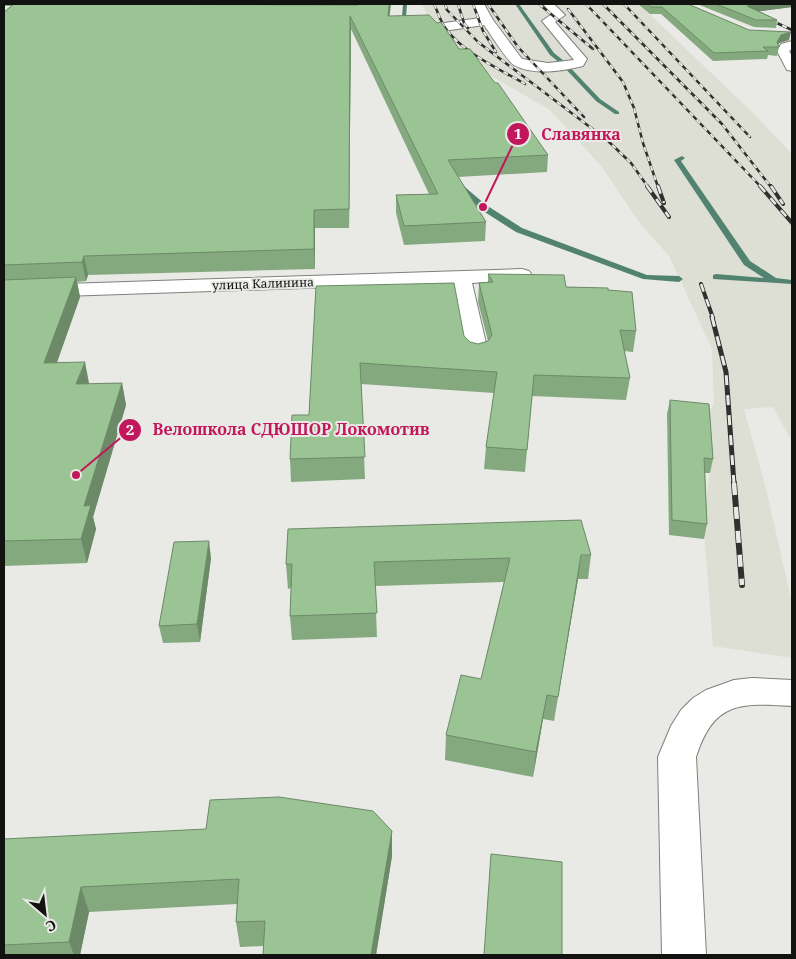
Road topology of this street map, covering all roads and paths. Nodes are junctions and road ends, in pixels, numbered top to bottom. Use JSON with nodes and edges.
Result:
{"nodes":[{"id":1,"x":479,"y":4,"type":"edge"},
{"id":2,"x":548,"y":4,"type":"edge"},
{"id":3,"x":487,"y":21,"type":"junction"},
{"id":4,"x":437,"y":28,"type":"edge"},
{"id":5,"x":792,"y":45,"type":"edge"},
{"id":6,"x":792,"y":67,"type":"edge"},
{"id":7,"x":522,"y":275,"type":"edge"},
{"id":8,"x":460,"y":277,"type":"junction"},
{"id":9,"x":4,"y":292,"type":"edge"},
{"id":10,"x":477,"y":356,"type":"edge"},
{"id":11,"x":792,"y":693,"type":"edge"},
{"id":12,"x":684,"y":955,"type":"edge"}],
"edges":[{"from":1,"to":3,"type":"street"},
{"from":2,"to":3,"type":"street"},
{"from":3,"to":4,"type":"street"},
{"from":5,"to":6,"type":"street"},
{"from":7,"to":8,"type":"street","name":"улица Калинина"},
{"from":8,"to":9,"type":"street","name":"улица Калинина"},
{"from":8,"to":10,"type":"street"},
{"from":11,"to":12,"type":"street"}]}
